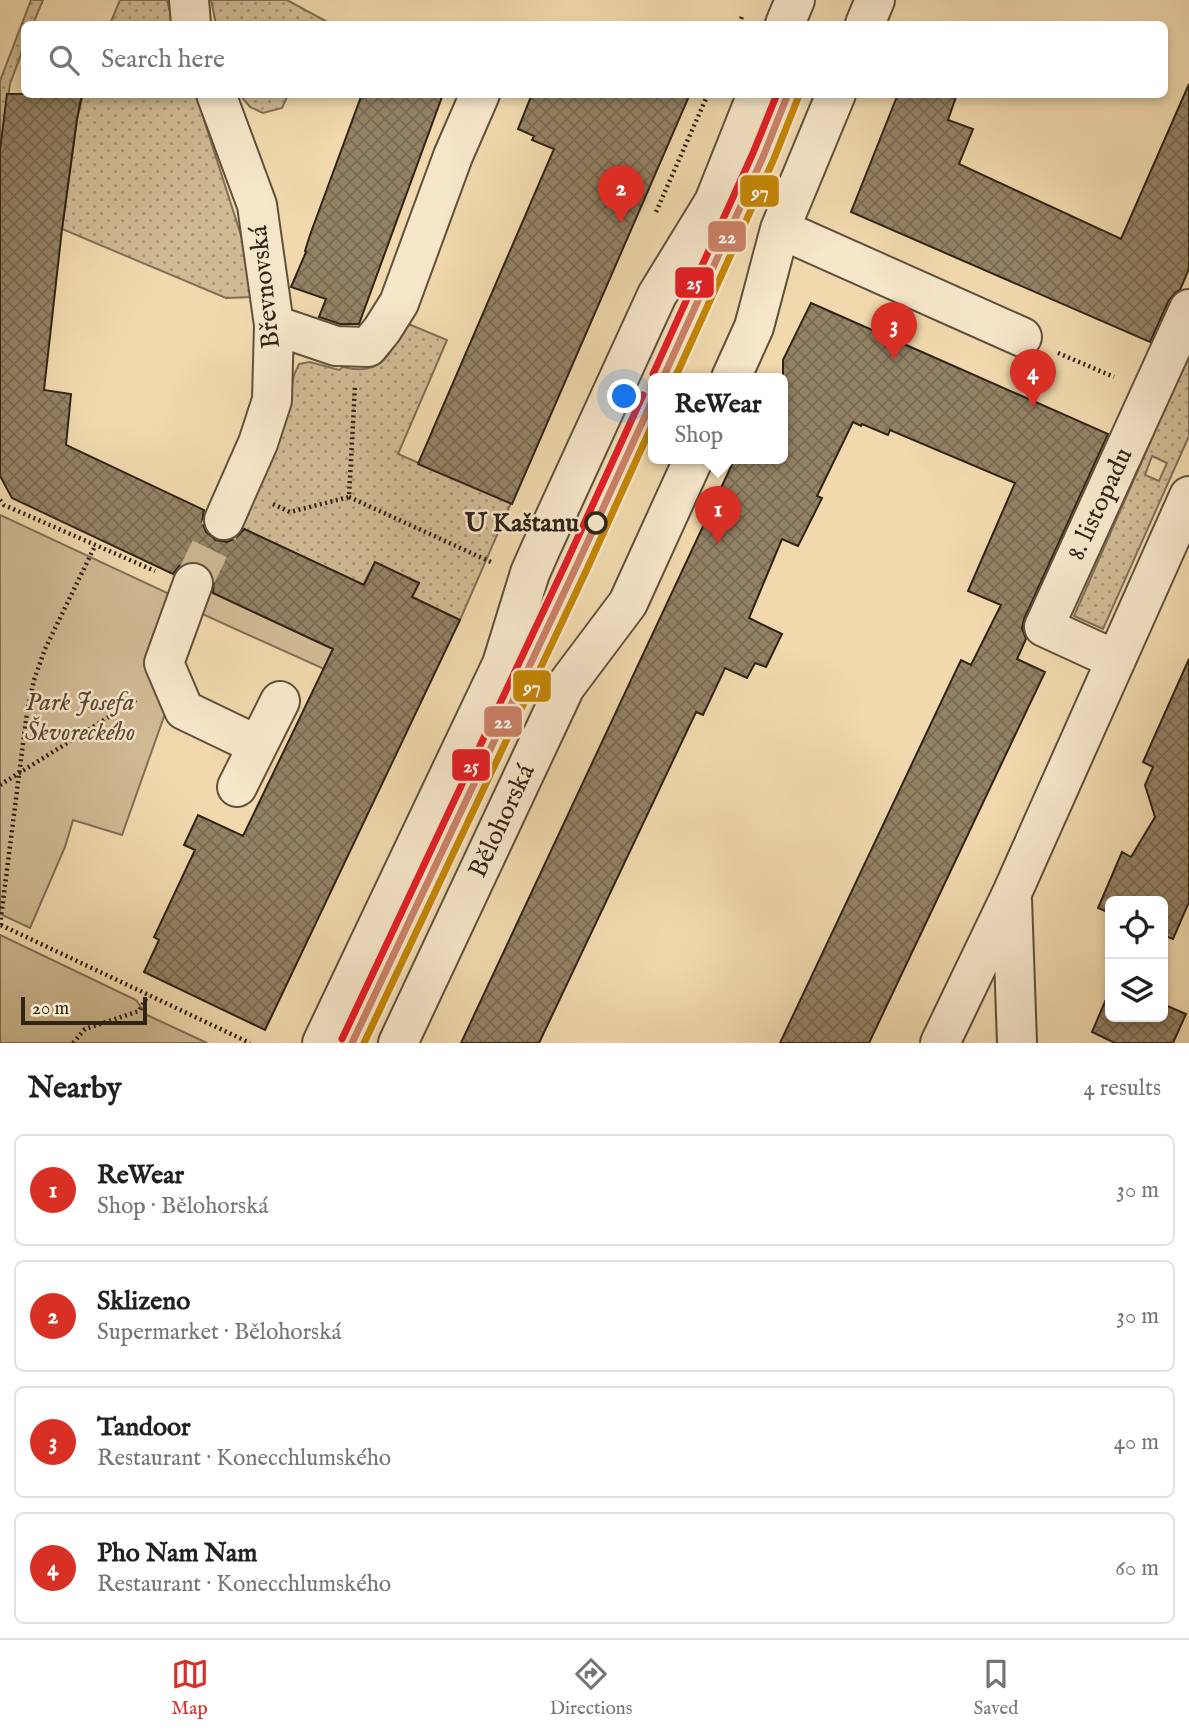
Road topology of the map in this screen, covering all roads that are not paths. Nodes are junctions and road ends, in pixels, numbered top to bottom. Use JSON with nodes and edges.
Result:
{"nodes":[{"id":1,"x":189,"y":0,"type":"edge"},
{"id":2,"x":795,"y":0,"type":"edge"},
{"id":3,"x":875,"y":0,"type":"edge"},
{"id":4,"x":191,"y":21,"type":"edge"},
{"id":5,"x":786,"y":21,"type":"edge"},
{"id":6,"x":866,"y":21,"type":"edge"},
{"id":7,"x":217,"y":98,"type":"edge"},
{"id":8,"x":478,"y":98,"type":"edge"},
{"id":9,"x":755,"y":98,"type":"edge"},
{"id":10,"x":834,"y":98,"type":"edge"},
{"id":11,"x":780,"y":229,"type":"junction"},
{"id":12,"x":1189,"y":309,"type":"edge"},
{"id":13,"x":274,"y":325,"type":"junction"},
{"id":14,"x":1023,"y":337,"type":"road end"},
{"id":15,"x":733,"y":373,"type":"edge"},
{"id":16,"x":691,"y":464,"type":"edge"},
{"id":17,"x":1189,"y":496,"type":"edge"},
{"id":18,"x":231,"y":504,"type":"tunnel mouth"},
{"id":19,"x":176,"y":578,"type":"tunnel mouth"},
{"id":20,"x":1116,"y":660,"type":"junction"},
{"id":21,"x":280,"y":701,"type":"dead end"},
{"id":22,"x":257,"y":745,"type":"junction"},
{"id":23,"x":237,"y":787,"type":"dead end"},
{"id":24,"x":1012,"y":893,"type":"junction"},
{"id":25,"x":322,"y":1043,"type":"edge"},
{"id":26,"x":398,"y":1043,"type":"edge"},
{"id":27,"x":940,"y":1043,"type":"edge"},
{"id":28,"x":1017,"y":1043,"type":"edge"}],
"edges":[{"from":1,"to":4,"type":"street"},
{"from":2,"to":5,"type":"street"},
{"from":3,"to":6,"type":"street"},
{"from":7,"to":13,"type":"street","name":"Břevnovská"},
{"from":8,"to":13,"type":"street"},
{"from":9,"to":25,"type":"street"},
{"from":10,"to":11,"type":"street"},
{"from":11,"to":14,"type":"street"},
{"from":11,"to":15,"type":"street"},
{"from":12,"to":20,"type":"street","name":"8. listopadu"},
{"from":13,"to":18,"type":"street","name":"Břevnovská"},
{"from":16,"to":26,"type":"street","name":"Bělohorská"},
{"from":17,"to":20,"type":"street"},
{"from":19,"to":22,"type":"street"},
{"from":20,"to":24,"type":"street"},
{"from":21,"to":22,"type":"street"},
{"from":22,"to":23,"type":"street"},
{"from":24,"to":27,"type":"street"},
{"from":24,"to":28,"type":"street"}]}
